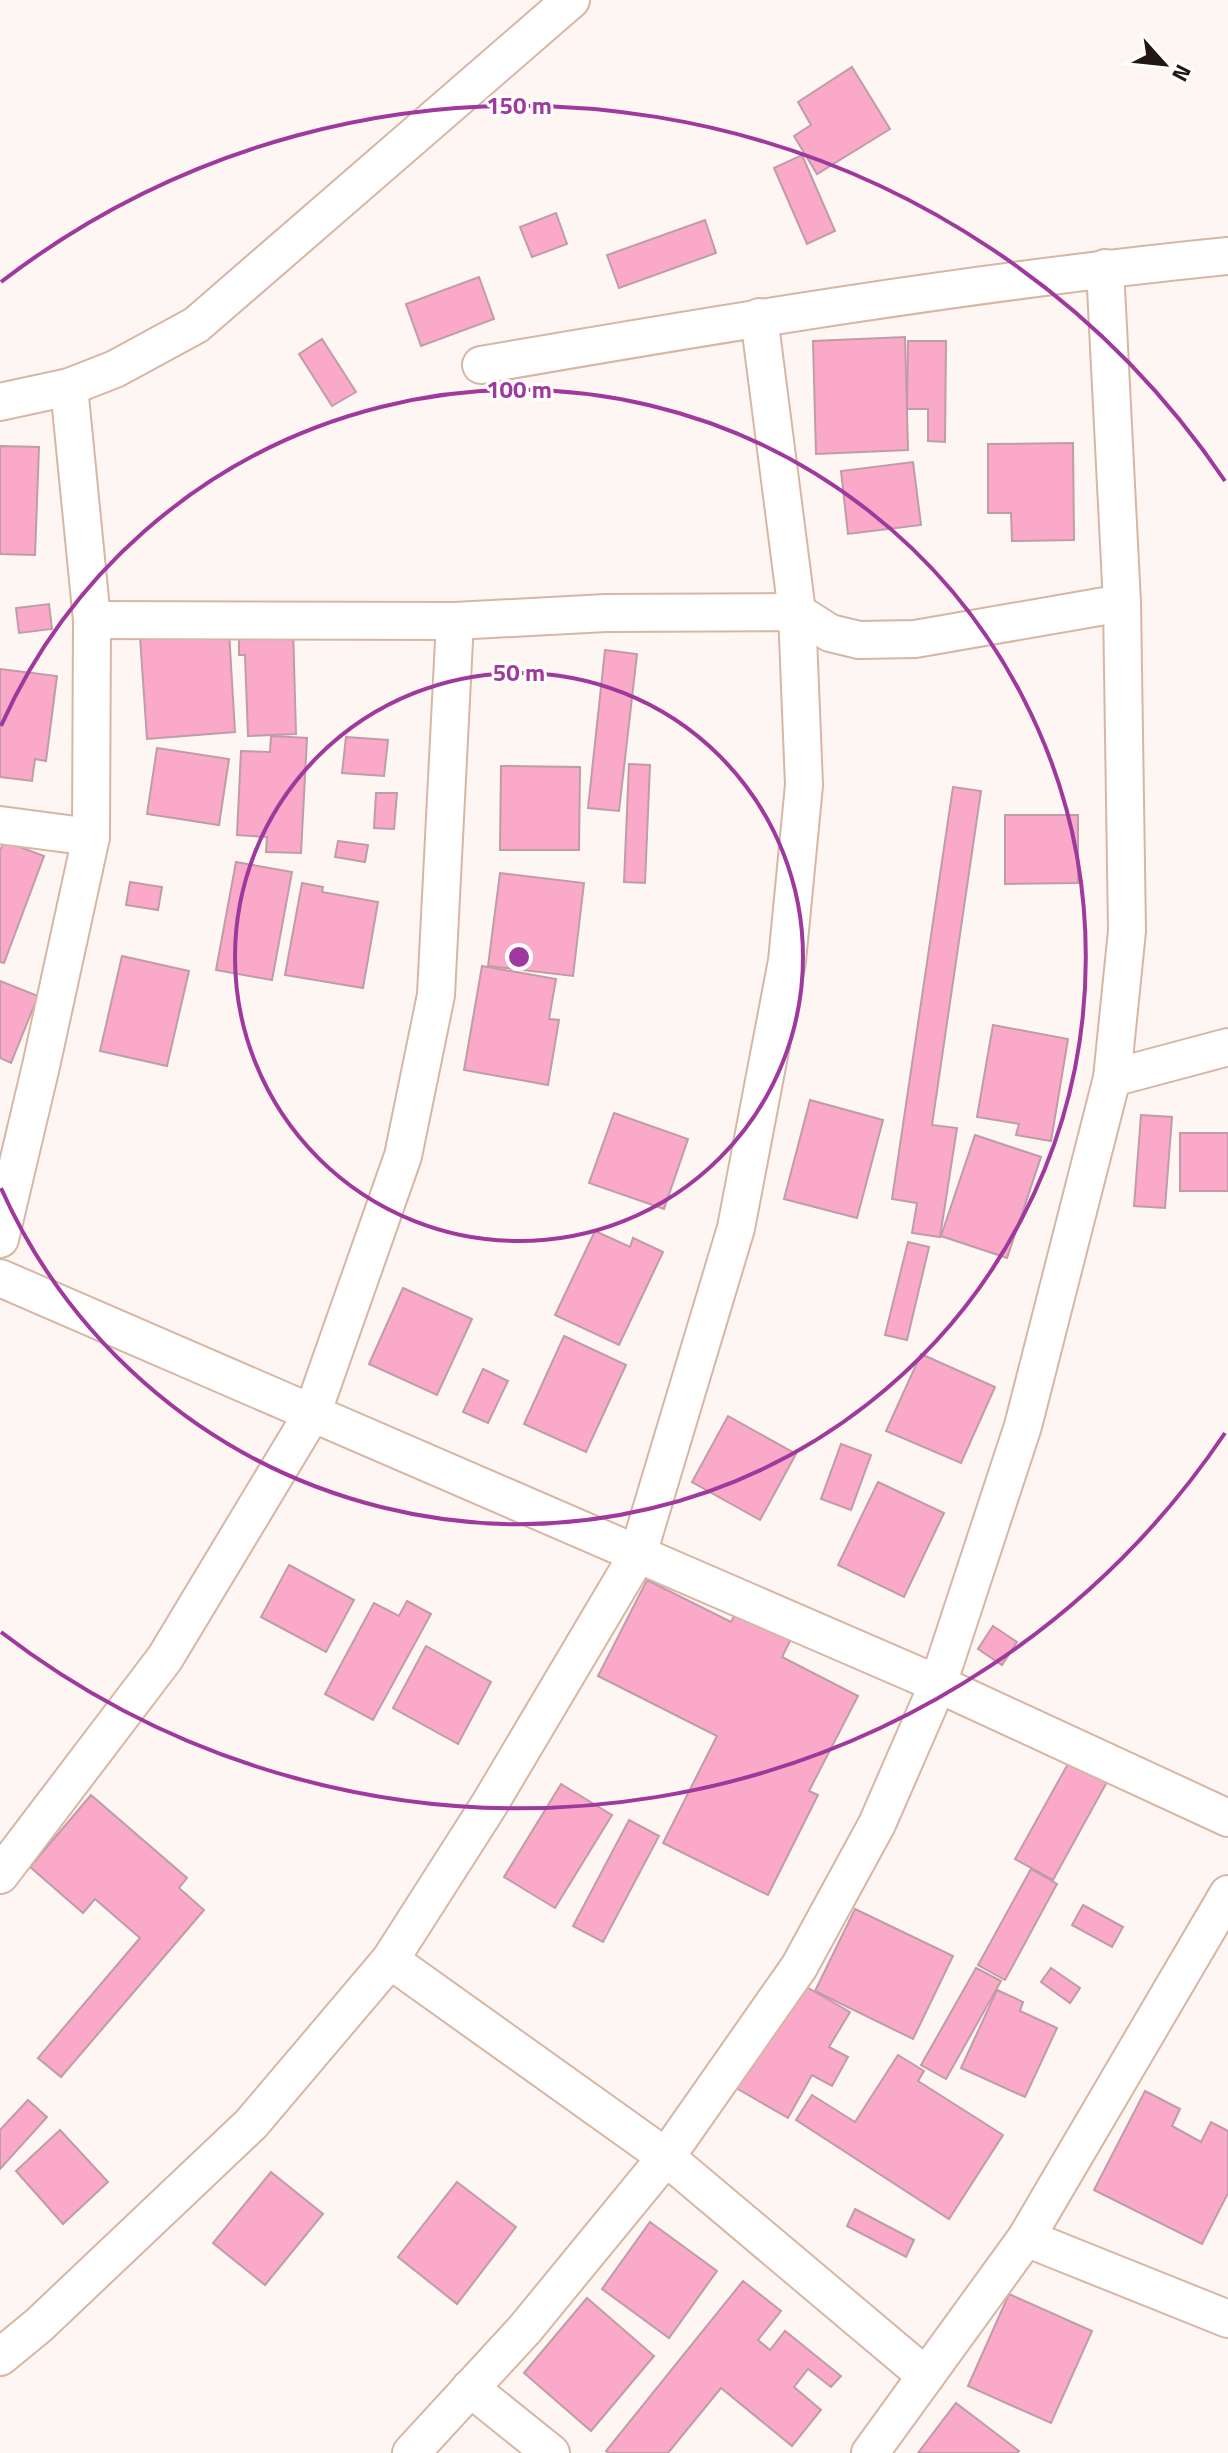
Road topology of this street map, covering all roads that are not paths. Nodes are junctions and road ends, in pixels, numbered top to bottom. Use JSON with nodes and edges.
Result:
{"nodes":[{"id":1,"x":571,"y":0,"type":"edge"},
{"id":2,"x":1228,"y":256,"type":"edge"},
{"id":3,"x":1105,"y":268,"type":"junction"},
{"id":4,"x":759,"y":317,"type":"junction"},
{"id":5,"x":481,"y":365,"type":"dead end"},
{"id":6,"x":69,"y":387,"type":"junction"},
{"id":7,"x":0,"y":402,"type":"edge"},
{"id":8,"x":1122,"y":603,"type":"junction"},
{"id":9,"x":797,"y":612,"type":"junction"},
{"id":10,"x":92,"y":620,"type":"junction"},
{"id":11,"x":455,"y":621,"type":"junction"},
{"id":12,"x":0,"y":825,"type":"edge"},
{"id":13,"x":91,"y":837,"type":"junction"},
{"id":14,"x":1228,"y":1047,"type":"edge"},
{"id":15,"x":1112,"y":1078,"type":"junction"},
{"id":16,"x":0,"y":1239,"type":"edge"},
{"id":17,"x":0,"y":1278,"type":"edge"},
{"id":18,"x":312,"y":1414,"type":"junction"},
{"id":19,"x":638,"y":1554,"type":"junction"},
{"id":20,"x":938,"y":1684,"type":"junction"},
{"id":21,"x":1228,"y":1818,"type":"edge"},
{"id":22,"x":0,"y":1875,"type":"edge"},
{"id":23,"x":1228,"y":1894,"type":"edge"},
{"id":24,"x":390,"y":1960,"type":"junction"},
{"id":25,"x":666,"y":2157,"type":"junction"},
{"id":26,"x":1026,"y":2238,"type":"junction"},
{"id":27,"x":1228,"y":2319,"type":"edge"},
{"id":28,"x":0,"y":2357,"type":"edge"},
{"id":29,"x":926,"y":2376,"type":"junction"},
{"id":30,"x":470,"y":2388,"type":"junction"},
{"id":31,"x":411,"y":2453,"type":"edge"},
{"id":32,"x":551,"y":2453,"type":"edge"},
{"id":33,"x":870,"y":2453,"type":"edge"}],
"edges":[{"from":1,"to":6,"type":"street"},
{"from":2,"to":3,"type":"street"},
{"from":3,"to":4,"type":"street"},
{"from":3,"to":8,"type":"street"},
{"from":4,"to":5,"type":"street"},
{"from":4,"to":9,"type":"street"},
{"from":6,"to":7,"type":"street"},
{"from":6,"to":10,"type":"street"},
{"from":8,"to":9,"type":"street"},
{"from":8,"to":15,"type":"street"},
{"from":9,"to":11,"type":"street"},
{"from":9,"to":19,"type":"street"},
{"from":10,"to":11,"type":"street"},
{"from":10,"to":13,"type":"street"},
{"from":11,"to":18,"type":"street"},
{"from":12,"to":13,"type":"street"},
{"from":13,"to":16,"type":"street"},
{"from":14,"to":15,"type":"street"},
{"from":15,"to":20,"type":"street"},
{"from":17,"to":18,"type":"street"},
{"from":18,"to":19,"type":"street"},
{"from":18,"to":22,"type":"street"},
{"from":19,"to":20,"type":"street"},
{"from":19,"to":24,"type":"street"},
{"from":20,"to":21,"type":"street"},
{"from":20,"to":25,"type":"street"},
{"from":23,"to":26,"type":"street"},
{"from":24,"to":25,"type":"street"},
{"from":24,"to":28,"type":"street"},
{"from":25,"to":29,"type":"street"},
{"from":25,"to":30,"type":"street"},
{"from":26,"to":27,"type":"street"},
{"from":26,"to":29,"type":"street"},
{"from":29,"to":33,"type":"street"},
{"from":30,"to":31,"type":"street"},
{"from":30,"to":32,"type":"street"}]}
